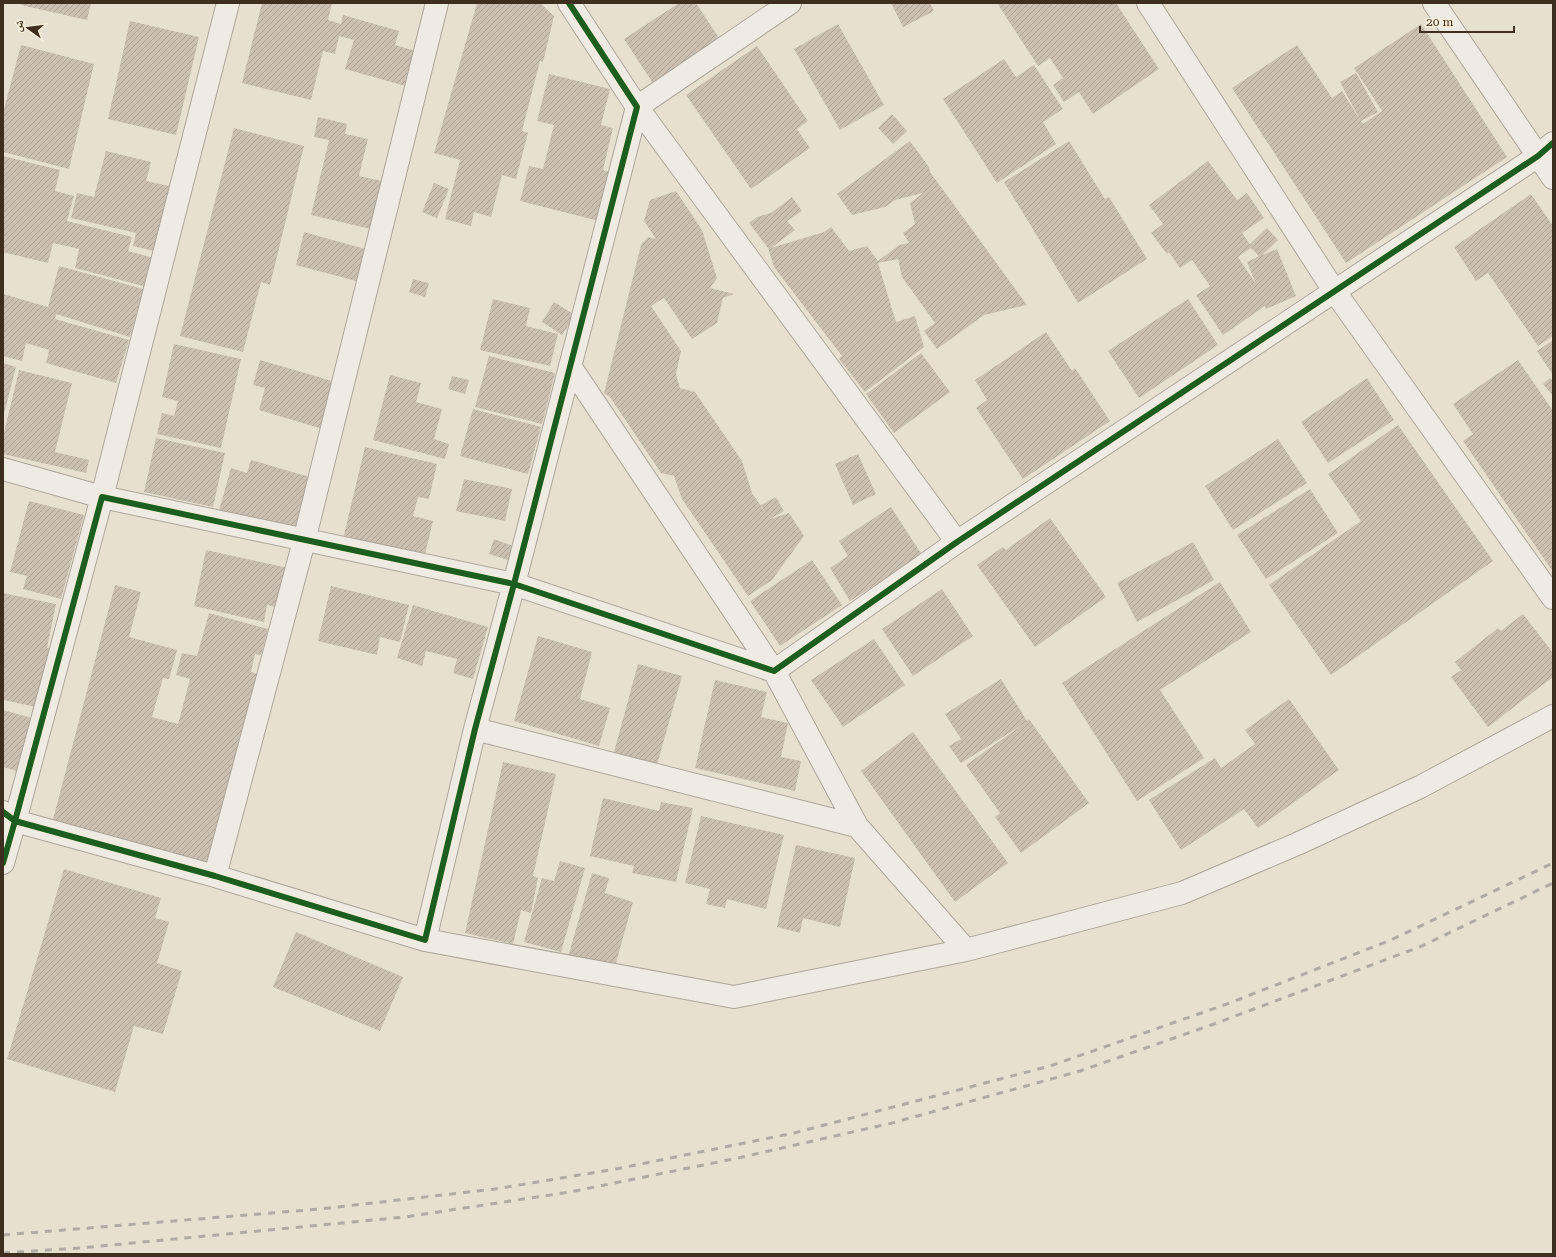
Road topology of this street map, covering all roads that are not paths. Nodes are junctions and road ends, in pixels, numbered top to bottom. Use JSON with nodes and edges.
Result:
{"nodes":[{"id":1,"x":228,"y":3,"type":"edge"},
{"id":2,"x":437,"y":3,"type":"edge"},
{"id":3,"x":569,"y":3,"type":"edge"},
{"id":4,"x":790,"y":3,"type":"edge"},
{"id":5,"x":1148,"y":3,"type":"edge"},
{"id":6,"x":1434,"y":3,"type":"edge"},
{"id":7,"x":637,"y":107,"type":"junction"},
{"id":8,"x":1546,"y":150,"type":"edge"},
{"id":9,"x":1553,"y":178,"type":"edge"},
{"id":10,"x":1335,"y":292,"type":"junction"},
{"id":11,"x":570,"y":366,"type":"junction"},
{"id":12,"x":3,"y":469,"type":"edge"},
{"id":13,"x":102,"y":498,"type":"junction"},
{"id":14,"x":304,"y":541,"type":"junction"},
{"id":15,"x":957,"y":542,"type":"junction"},
{"id":16,"x":514,"y":584,"type":"junction"},
{"id":17,"x":1553,"y":598,"type":"edge"},
{"id":18,"x":774,"y":671,"type":"junction"},
{"id":19,"x":1553,"y":716,"type":"edge"},
{"id":20,"x":475,"y":729,"type":"junction"},
{"id":21,"x":9,"y":816,"type":"edge"},
{"id":22,"x":857,"y":826,"type":"junction"},
{"id":23,"x":3,"y":863,"type":"edge"},
{"id":24,"x":215,"y":876,"type":"junction"},
{"id":25,"x":425,"y":940,"type":"junction"},
{"id":26,"x":966,"y":950,"type":"junction"}],
"edges":[{"from":1,"to":13,"type":"street"},
{"from":2,"to":14,"type":"street"},
{"from":3,"to":7,"type":"street"},
{"from":4,"to":7,"type":"street"},
{"from":5,"to":10,"type":"street"},
{"from":6,"to":8,"type":"street"},
{"from":7,"to":11,"type":"street"},
{"from":7,"to":15,"type":"street"},
{"from":8,"to":9,"type":"street"},
{"from":8,"to":10,"type":"street"},
{"from":10,"to":15,"type":"street"},
{"from":10,"to":17,"type":"street"},
{"from":11,"to":16,"type":"street"},
{"from":11,"to":18,"type":"street"},
{"from":12,"to":13,"type":"street"},
{"from":13,"to":14,"type":"street"},
{"from":13,"to":21,"type":"street"},
{"from":14,"to":16,"type":"street"},
{"from":14,"to":24,"type":"street"},
{"from":15,"to":18,"type":"street"},
{"from":16,"to":18,"type":"street"},
{"from":16,"to":20,"type":"street"},
{"from":18,"to":22,"type":"street"},
{"from":19,"to":26,"type":"street"},
{"from":20,"to":22,"type":"street"},
{"from":20,"to":25,"type":"street"},
{"from":21,"to":23,"type":"street"},
{"from":21,"to":24,"type":"street"},
{"from":22,"to":26,"type":"street"},
{"from":24,"to":25,"type":"street"},
{"from":25,"to":26,"type":"street"}]}
